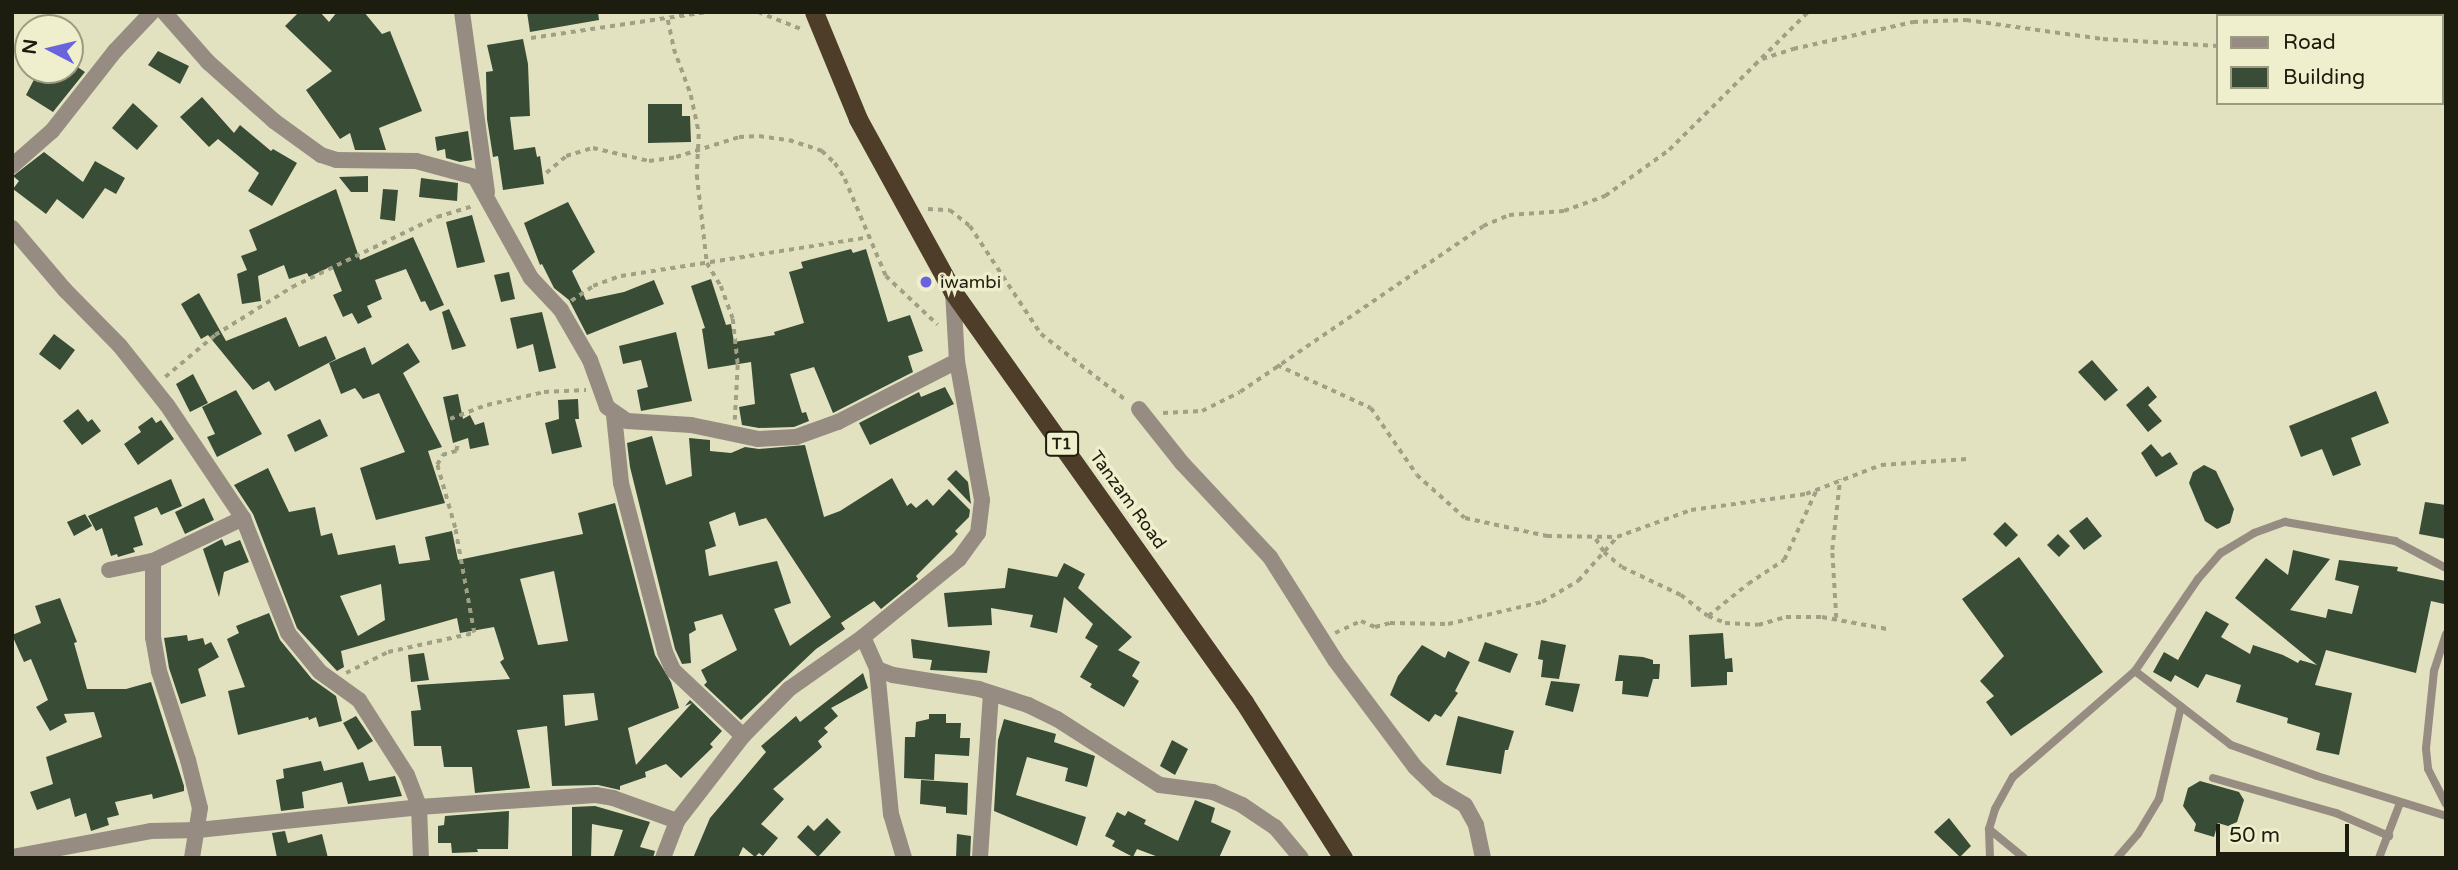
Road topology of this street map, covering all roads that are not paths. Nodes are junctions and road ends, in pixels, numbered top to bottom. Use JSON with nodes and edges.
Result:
{"nodes":[{"id":1,"x":152,"y":12,"type":"edge"},
{"id":2,"x":164,"y":12,"type":"edge"},
{"id":3,"x":462,"y":12,"type":"edge"},
{"id":4,"x":814,"y":12,"type":"edge"},
{"id":5,"x":12,"y":166,"type":"edge"},
{"id":6,"x":489,"y":198,"type":"junction"},
{"id":7,"x":12,"y":228,"type":"edge"},
{"id":8,"x":953,"y":292,"type":"junction"},
{"id":9,"x":957,"y":361,"type":"junction"},
{"id":10,"x":1139,"y":410,"type":"road end"},
{"id":11,"x":614,"y":415,"type":"junction"},
{"id":12,"x":243,"y":518,"type":"junction"},
{"id":13,"x":153,"y":561,"type":"junction"},
{"id":14,"x":2446,"y":568,"type":"edge"},
{"id":15,"x":109,"y":570,"type":"dead end"},
{"id":16,"x":2446,"y":634,"type":"edge"},
{"id":17,"x":863,"y":637,"type":"junction"},
{"id":18,"x":877,"y":669,"type":"junction"},
{"id":19,"x":2135,"y":671,"type":"junction"},
{"id":20,"x":991,"y":693,"type":"junction"},
{"id":21,"x":2181,"y":706,"type":"junction"},
{"id":22,"x":743,"y":736,"type":"junction"},
{"id":23,"x":2213,"y":778,"type":"dead end"},
{"id":24,"x":2400,"y":803,"type":"junction"},
{"id":25,"x":2446,"y":804,"type":"edge"},
{"id":26,"x":419,"y":807,"type":"junction"},
{"id":27,"x":2446,"y":816,"type":"edge"},
{"id":28,"x":677,"y":821,"type":"junction"},
{"id":29,"x":1989,"y":829,"type":"junction"},
{"id":30,"x":198,"y":830,"type":"junction"},
{"id":31,"x":2389,"y":836,"type":"junction"},
{"id":32,"x":12,"y":857,"type":"edge"},
{"id":33,"x":192,"y":858,"type":"edge"},
{"id":34,"x":421,"y":858,"type":"edge"},
{"id":35,"x":663,"y":858,"type":"edge"},
{"id":36,"x":904,"y":858,"type":"edge"},
{"id":37,"x":980,"y":858,"type":"edge"},
{"id":38,"x":1301,"y":858,"type":"edge"},
{"id":39,"x":1343,"y":858,"type":"edge"},
{"id":40,"x":1483,"y":858,"type":"edge"},
{"id":41,"x":1990,"y":858,"type":"edge"},
{"id":42,"x":2024,"y":858,"type":"edge"},
{"id":43,"x":2117,"y":858,"type":"edge"},
{"id":44,"x":2379,"y":858,"type":"edge"}],
"edges":[{"from":1,"to":5,"type":"street"},
{"from":2,"to":6,"type":"street"},
{"from":3,"to":6,"type":"street"},
{"from":4,"to":8,"type":"highway","name":"Tanzam Road","number":"T1"},
{"from":6,"to":11,"type":"street"},
{"from":7,"to":12,"type":"street"},
{"from":8,"to":9,"type":"street"},
{"from":8,"to":39,"type":"highway","name":"Tanzam Road","number":"T1"},
{"from":9,"to":11,"type":"street"},
{"from":9,"to":17,"type":"street"},
{"from":10,"to":40,"type":"street"},
{"from":11,"to":22,"type":"street"},
{"from":12,"to":13,"type":"street"},
{"from":12,"to":26,"type":"street"},
{"from":13,"to":15,"type":"street"},
{"from":13,"to":30,"type":"street"},
{"from":14,"to":19,"type":"lane"},
{"from":16,"to":25,"type":"lane"},
{"from":17,"to":18,"type":"street"},
{"from":17,"to":22,"type":"street"},
{"from":18,"to":20,"type":"street"},
{"from":18,"to":36,"type":"street"},
{"from":19,"to":21,"type":"lane"},
{"from":19,"to":29,"type":"lane"},
{"from":20,"to":37,"type":"street"},
{"from":20,"to":38,"type":"street"},
{"from":21,"to":24,"type":"lane"},
{"from":21,"to":43,"type":"lane"},
{"from":22,"to":28,"type":"street"},
{"from":23,"to":31,"type":"lane"},
{"from":24,"to":27,"type":"lane"},
{"from":24,"to":31,"type":"lane"},
{"from":26,"to":28,"type":"street"},
{"from":26,"to":30,"type":"street"},
{"from":26,"to":34,"type":"street"},
{"from":28,"to":35,"type":"street"},
{"from":29,"to":41,"type":"lane"},
{"from":29,"to":42,"type":"lane"},
{"from":30,"to":32,"type":"street"},
{"from":30,"to":33,"type":"street"},
{"from":31,"to":44,"type":"lane"}]}
